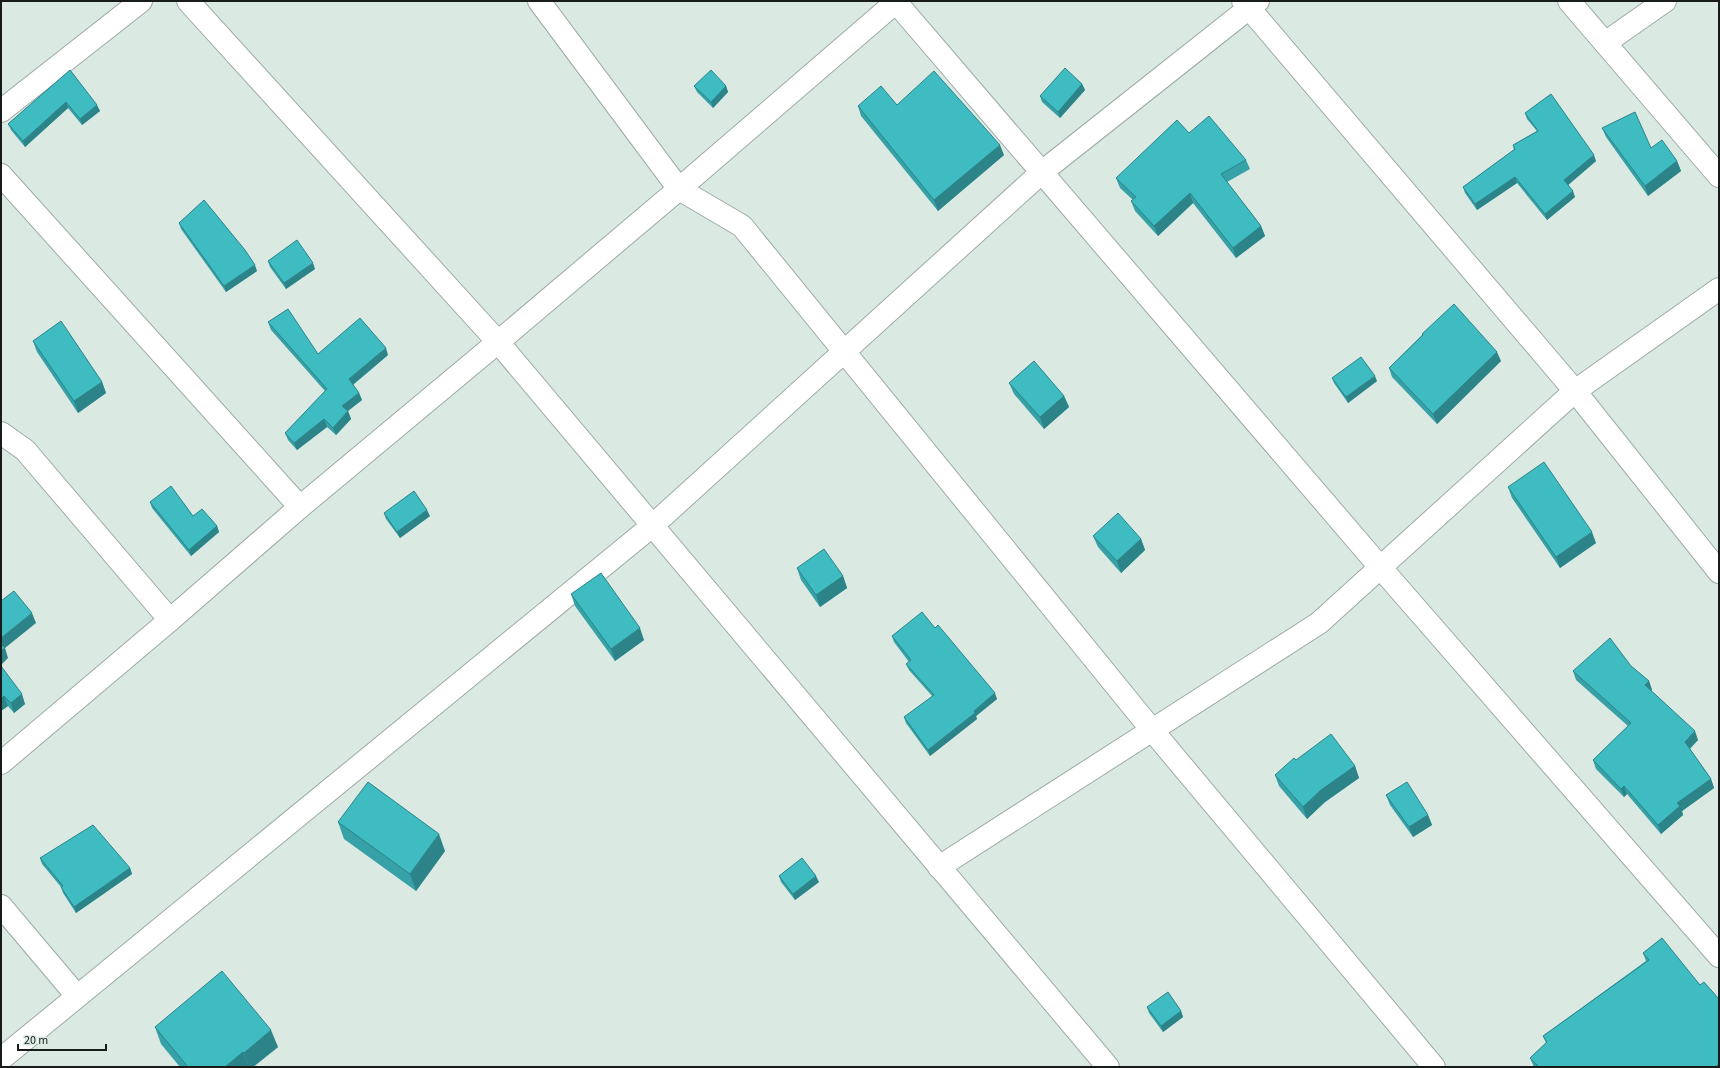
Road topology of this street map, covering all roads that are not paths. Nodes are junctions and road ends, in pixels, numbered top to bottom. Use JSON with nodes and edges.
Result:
{"nodes":[{"id":1,"x":141,"y":1,"type":"edge"},
{"id":2,"x":188,"y":1,"type":"edge"},
{"id":3,"x":540,"y":1,"type":"edge"},
{"id":4,"x":1569,"y":1,"type":"edge"},
{"id":5,"x":1665,"y":1,"type":"edge"},
{"id":6,"x":895,"y":2,"type":"edge"},
{"id":7,"x":1250,"y":3,"type":"edge"},
{"id":8,"x":1605,"y":43,"type":"junction"},
{"id":9,"x":1,"y":111,"type":"edge"},
{"id":10,"x":1042,"y":172,"type":"junction"},
{"id":11,"x":1,"y":175,"type":"edge"},
{"id":12,"x":1719,"y":176,"type":"edge"},
{"id":13,"x":679,"y":189,"type":"junction"},
{"id":14,"x":1719,"y":289,"type":"edge"},
{"id":15,"x":498,"y":342,"type":"junction"},
{"id":16,"x":844,"y":351,"type":"junction"},
{"id":17,"x":1575,"y":391,"type":"junction"},
{"id":18,"x":1,"y":433,"type":"edge"},
{"id":19,"x":300,"y":507,"type":"junction"},
{"id":20,"x":652,"y":526,"type":"junction"},
{"id":21,"x":1380,"y":567,"type":"junction"},
{"id":22,"x":1719,"y":572,"type":"edge"},
{"id":23,"x":170,"y":620,"type":"junction"},
{"id":24,"x":1152,"y":730,"type":"junction"},
{"id":25,"x":1,"y":763,"type":"edge"},
{"id":26,"x":939,"y":868,"type":"junction"},
{"id":27,"x":1,"y":906,"type":"edge"},
{"id":28,"x":1719,"y":956,"type":"edge"},
{"id":29,"x":78,"y":996,"type":"junction"},
{"id":30,"x":1,"y":1059,"type":"edge"},
{"id":31,"x":1108,"y":1067,"type":"edge"},
{"id":32,"x":1434,"y":1067,"type":"edge"}],
"edges":[{"from":1,"to":9,"type":"street"},
{"from":2,"to":15,"type":"street"},
{"from":3,"to":13,"type":"street"},
{"from":4,"to":8,"type":"street"},
{"from":5,"to":8,"type":"street"},
{"from":6,"to":10,"type":"street"},
{"from":6,"to":13,"type":"street"},
{"from":7,"to":10,"type":"street"},
{"from":7,"to":17,"type":"street"},
{"from":8,"to":12,"type":"street"},
{"from":10,"to":16,"type":"street"},
{"from":10,"to":21,"type":"street"},
{"from":11,"to":19,"type":"street"},
{"from":13,"to":15,"type":"street"},
{"from":13,"to":16,"type":"street"},
{"from":14,"to":17,"type":"street"},
{"from":15,"to":19,"type":"street"},
{"from":15,"to":20,"type":"street"},
{"from":16,"to":20,"type":"street"},
{"from":16,"to":24,"type":"street"},
{"from":17,"to":21,"type":"street"},
{"from":17,"to":22,"type":"street"},
{"from":18,"to":23,"type":"street"},
{"from":19,"to":23,"type":"street"},
{"from":20,"to":26,"type":"street"},
{"from":20,"to":29,"type":"street"},
{"from":21,"to":24,"type":"street"},
{"from":21,"to":28,"type":"street"},
{"from":23,"to":25,"type":"street"},
{"from":24,"to":26,"type":"street"},
{"from":24,"to":32,"type":"street"},
{"from":26,"to":31,"type":"street"},
{"from":27,"to":29,"type":"street"},
{"from":29,"to":30,"type":"street"}]}
